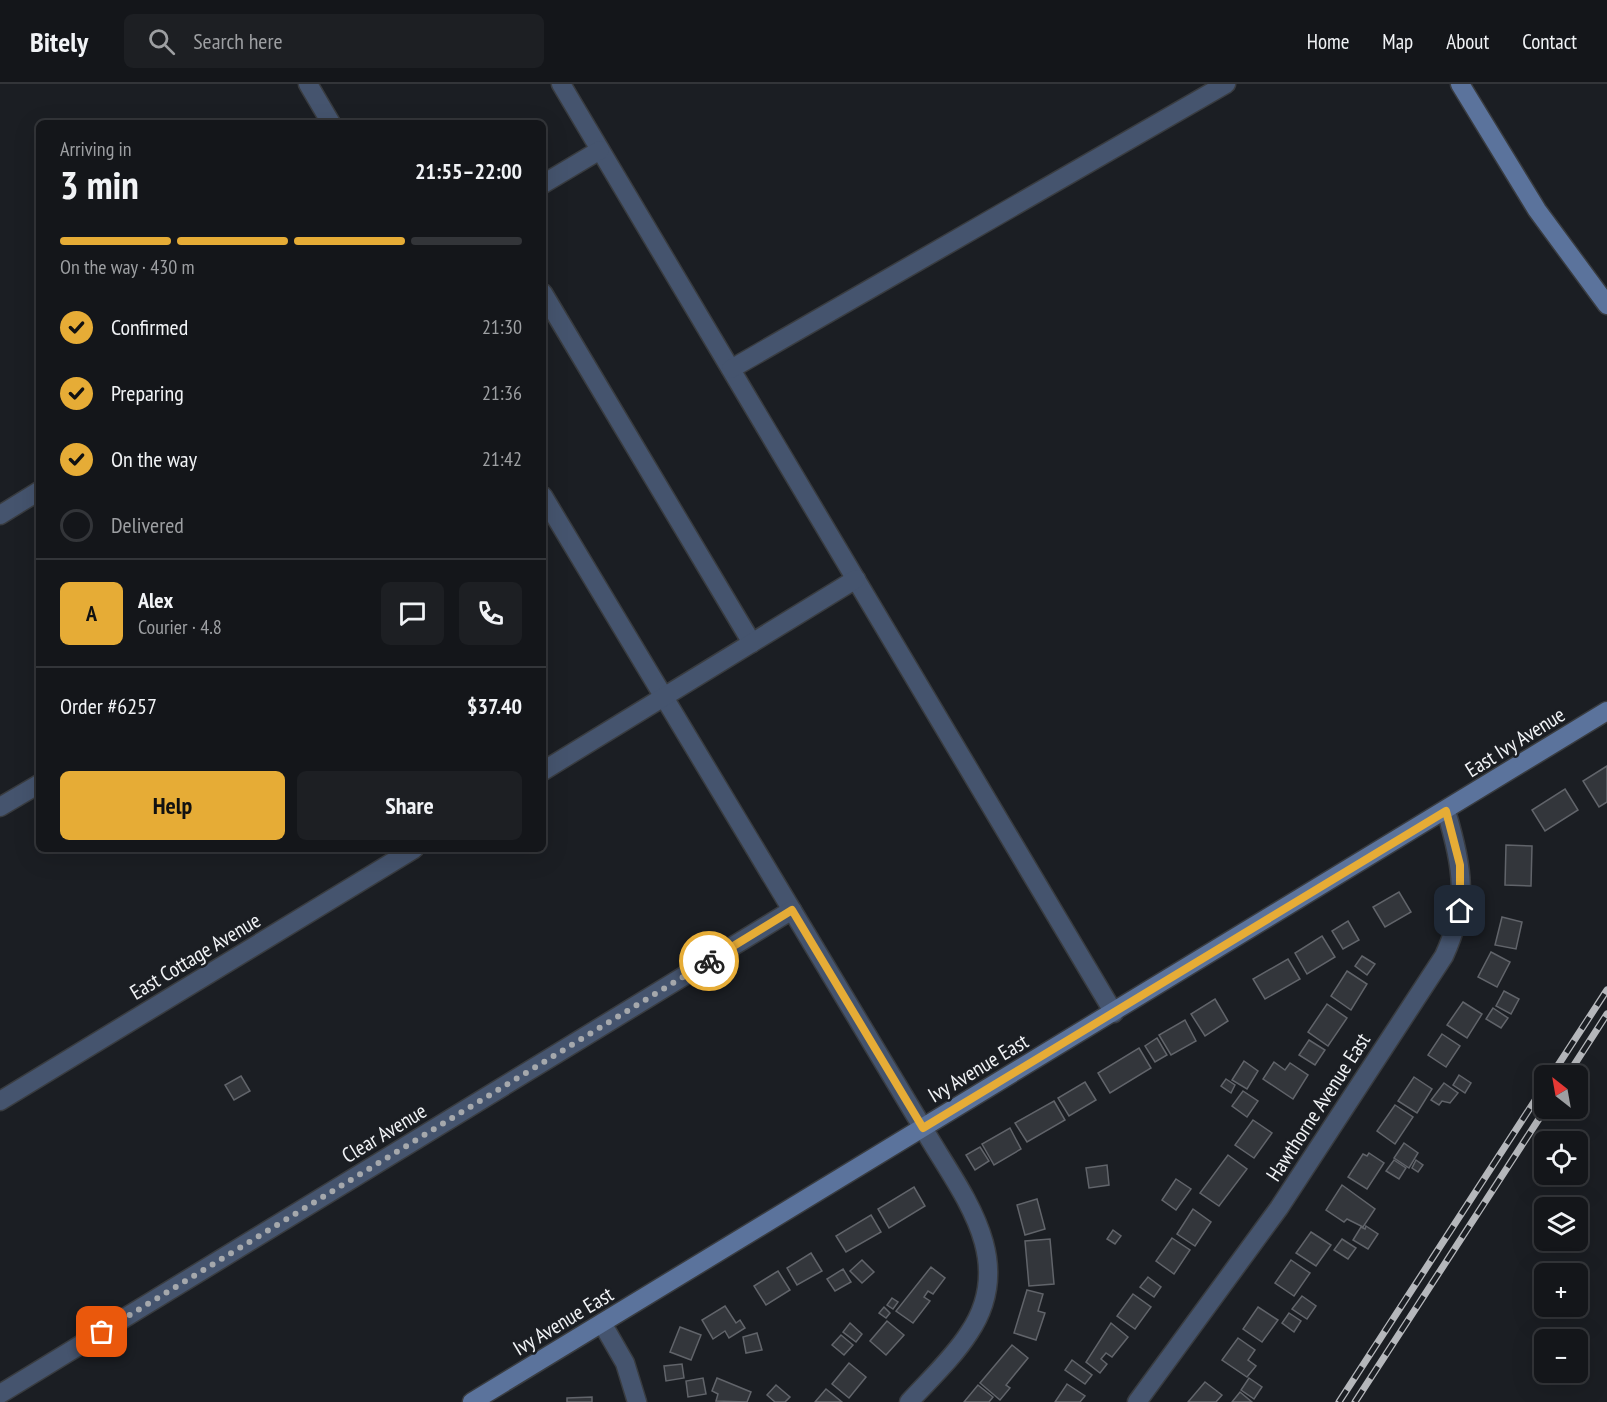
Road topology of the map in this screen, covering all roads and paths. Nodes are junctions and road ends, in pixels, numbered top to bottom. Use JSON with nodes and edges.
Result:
{"nodes":[{"id":1,"x":308,"y":84,"type":"edge"},
{"id":2,"x":561,"y":84,"type":"edge"},
{"id":3,"x":1226,"y":84,"type":"edge"},
{"id":4,"x":1460,"y":84,"type":"edge"},
{"id":5,"x":329,"y":120,"type":"edge"},
{"id":6,"x":600,"y":150,"type":"junction"},
{"id":7,"x":546,"y":182,"type":"edge"},
{"id":8,"x":546,"y":298,"type":"edge"},
{"id":9,"x":1607,"y":305,"type":"edge"},
{"id":10,"x":730,"y":369,"type":"junction"},
{"id":11,"x":36,"y":493,"type":"edge"},
{"id":12,"x":546,"y":501,"type":"edge"},
{"id":13,"x":0,"y":515,"type":"edge"},
{"id":14,"x":856,"y":579,"type":"junction"},
{"id":15,"x":752,"y":643,"type":"junction"},
{"id":16,"x":664,"y":697,"type":"junction"},
{"id":17,"x":1607,"y":711,"type":"edge"},
{"id":18,"x":546,"y":769,"type":"edge"},
{"id":19,"x":36,"y":785,"type":"edge"},
{"id":20,"x":0,"y":807,"type":"edge"},
{"id":21,"x":1446,"y":811,"type":"junction"},
{"id":22,"x":409,"y":852,"type":"edge"},
{"id":23,"x":792,"y":910,"type":"junction"},
{"id":24,"x":1114,"y":1012,"type":"junction"},
{"id":25,"x":0,"y":1101,"type":"edge"},
{"id":26,"x":923,"y":1128,"type":"junction"},
{"id":27,"x":602,"y":1323,"type":"junction"},
{"id":28,"x":0,"y":1394,"type":"edge"},
{"id":29,"x":472,"y":1402,"type":"edge"},
{"id":30,"x":637,"y":1402,"type":"edge"},
{"id":31,"x":909,"y":1402,"type":"edge"},
{"id":32,"x":1137,"y":1402,"type":"edge"}],
"edges":[{"from":1,"to":5,"type":"street"},
{"from":2,"to":6,"type":"street"},
{"from":3,"to":10,"type":"street"},
{"from":4,"to":9,"type":"street"},
{"from":6,"to":7,"type":"street"},
{"from":6,"to":10,"type":"street"},
{"from":8,"to":15,"type":"street"},
{"from":10,"to":14,"type":"street"},
{"from":11,"to":13,"type":"street"},
{"from":12,"to":16,"type":"street"},
{"from":14,"to":15,"type":"street"},
{"from":14,"to":24,"type":"street"},
{"from":15,"to":16,"type":"street"},
{"from":16,"to":18,"type":"street"},
{"from":16,"to":23,"type":"street"},
{"from":17,"to":21,"type":"street","name":"East Ivy Avenue"},
{"from":19,"to":20,"type":"street"},
{"from":21,"to":24,"type":"street","name":"Ivy Avenue East"},
{"from":21,"to":32,"type":"street","name":"Hawthorne Avenue East"},
{"from":22,"to":25,"type":"street","name":"East Cottage Avenue"},
{"from":23,"to":26,"type":"street"},
{"from":23,"to":28,"type":"street","name":"Clear Avenue"},
{"from":24,"to":26,"type":"street","name":"Ivy Avenue East"},
{"from":26,"to":27,"type":"street","name":"Ivy Avenue East"},
{"from":26,"to":31,"type":"street"},
{"from":27,"to":29,"type":"street","name":"Ivy Avenue East"},
{"from":27,"to":30,"type":"street"}]}
